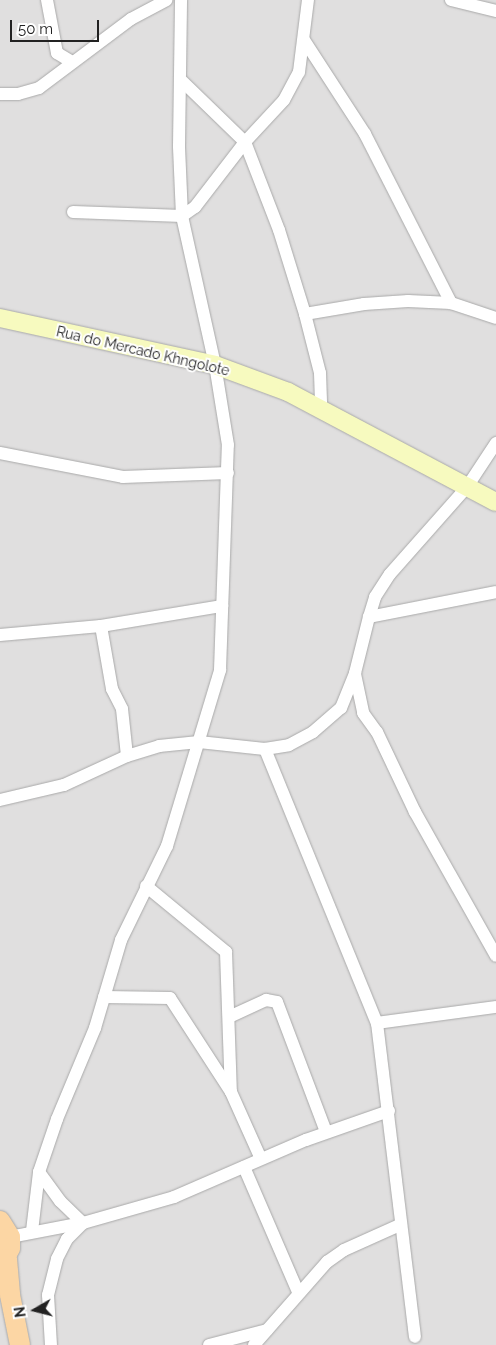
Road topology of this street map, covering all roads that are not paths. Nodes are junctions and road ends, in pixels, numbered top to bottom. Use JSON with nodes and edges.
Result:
{"nodes":[{"id":1,"x":47,"y":0,"type":"edge"},
{"id":2,"x":166,"y":0,"type":"edge"},
{"id":3,"x":181,"y":0,"type":"edge"},
{"id":4,"x":308,"y":0,"type":"edge"},
{"id":5,"x":451,"y":0,"type":"edge"},
{"id":6,"x":496,"y":11,"type":"edge"},
{"id":7,"x":304,"y":40,"type":"junction"},
{"id":8,"x":72,"y":62,"type":"junction"},
{"id":9,"x":182,"y":81,"type":"junction"},
{"id":10,"x":0,"y":94,"type":"edge"},
{"id":11,"x":245,"y":142,"type":"junction"},
{"id":12,"x":73,"y":212,"type":"dead end"},
{"id":13,"x":182,"y":216,"type":"junction"},
{"id":14,"x":451,"y":303,"type":"junction"},
{"id":15,"x":305,"y":314,"type":"junction"},
{"id":16,"x":0,"y":318,"type":"edge"},
{"id":17,"x":496,"y":318,"type":"edge"},
{"id":18,"x":215,"y":366,"type":"junction"},
{"id":19,"x":321,"y":408,"type":"junction"},
{"id":20,"x":496,"y":443,"type":"edge"},
{"id":21,"x":0,"y":453,"type":"edge"},
{"id":22,"x":228,"y":473,"type":"junction"},
{"id":23,"x":467,"y":487,"type":"junction"},
{"id":24,"x":496,"y":502,"type":"edge"},
{"id":25,"x":496,"y":592,"type":"edge"},
{"id":26,"x":222,"y":606,"type":"junction"},
{"id":27,"x":369,"y":616,"type":"junction"},
{"id":28,"x":101,"y":626,"type":"junction"},
{"id":29,"x":0,"y":635,"type":"edge"},
{"id":30,"x":355,"y":673,"type":"junction"},
{"id":31,"x":341,"y":708,"type":"junction"},
{"id":32,"x":363,"y":713,"type":"junction"},
{"id":33,"x":199,"y":742,"type":"junction"},
{"id":34,"x":265,"y":749,"type":"junction"},
{"id":35,"x":127,"y":756,"type":"junction"},
{"id":36,"x":0,"y":800,"type":"edge"},
{"id":37,"x":146,"y":886,"type":"junction"},
{"id":38,"x":496,"y":956,"type":"edge"},
{"id":39,"x":104,"y":997,"type":"junction"},
{"id":40,"x":496,"y":1007,"type":"edge"},
{"id":41,"x":229,"y":1017,"type":"junction"},
{"id":42,"x":377,"y":1023,"type":"junction"},
{"id":43,"x":231,"y":1092,"type":"junction"},
{"id":44,"x":389,"y":1111,"type":"junction"},
{"id":45,"x":326,"y":1132,"type":"junction"},
{"id":46,"x":261,"y":1159,"type":"junction"},
{"id":47,"x":244,"y":1167,"type":"junction"},
{"id":48,"x":39,"y":1172,"type":"junction"},
{"id":49,"x":83,"y":1223,"type":"junction"},
{"id":50,"x":400,"y":1225,"type":"junction"},
{"id":51,"x":5,"y":1229,"type":"edge"},
{"id":52,"x":32,"y":1231,"type":"junction"},
{"id":53,"x":4,"y":1263,"type":"edge"},
{"id":54,"x":298,"y":1292,"type":"junction"},
{"id":55,"x":267,"y":1330,"type":"junction"},
{"id":56,"x":415,"y":1337,"type":"dead end"},
{"id":57,"x":20,"y":1345,"type":"edge"},
{"id":58,"x":51,"y":1345,"type":"edge"},
{"id":59,"x":209,"y":1345,"type":"edge"},
{"id":60,"x":254,"y":1345,"type":"edge"}],
"edges":[{"from":1,"to":8,"type":"street"},
{"from":2,"to":8,"type":"street"},
{"from":3,"to":9,"type":"street"},
{"from":4,"to":7,"type":"street"},
{"from":5,"to":6,"type":"street"},
{"from":7,"to":11,"type":"street"},
{"from":7,"to":14,"type":"street"},
{"from":8,"to":10,"type":"street"},
{"from":9,"to":11,"type":"street"},
{"from":9,"to":13,"type":"street"},
{"from":11,"to":13,"type":"street"},
{"from":11,"to":15,"type":"street"},
{"from":12,"to":13,"type":"street"},
{"from":13,"to":18,"type":"street"},
{"from":14,"to":15,"type":"street"},
{"from":14,"to":17,"type":"street"},
{"from":15,"to":19,"type":"street"},
{"from":16,"to":18,"type":"street","name":"Rua do Mercado Khngolote"},
{"from":18,"to":19,"type":"street","name":"Rua do Mercado Khngolote"},
{"from":18,"to":22,"type":"street"},
{"from":19,"to":23,"type":"street","name":"Rua do Mercado Khngolote"},
{"from":20,"to":23,"type":"street"},
{"from":21,"to":22,"type":"street"},
{"from":22,"to":26,"type":"street"},
{"from":23,"to":24,"type":"street","name":"Rua do Mercado Khngolote"},
{"from":23,"to":27,"type":"street"},
{"from":25,"to":27,"type":"street"},
{"from":26,"to":28,"type":"street"},
{"from":26,"to":33,"type":"street"},
{"from":27,"to":30,"type":"street"},
{"from":28,"to":29,"type":"street"},
{"from":28,"to":35,"type":"street"},
{"from":30,"to":31,"type":"street"},
{"from":30,"to":32,"type":"street"},
{"from":31,"to":32,"type":"street"},
{"from":31,"to":34,"type":"street"},
{"from":32,"to":38,"type":"street"},
{"from":33,"to":34,"type":"street"},
{"from":33,"to":35,"type":"street"},
{"from":33,"to":37,"type":"street"},
{"from":34,"to":42,"type":"street"},
{"from":35,"to":36,"type":"street"},
{"from":37,"to":39,"type":"street"},
{"from":37,"to":41,"type":"street"},
{"from":39,"to":43,"type":"street"},
{"from":39,"to":48,"type":"street"},
{"from":40,"to":42,"type":"street"},
{"from":41,"to":43,"type":"street"},
{"from":41,"to":45,"type":"street"},
{"from":42,"to":44,"type":"street"},
{"from":43,"to":46,"type":"street"},
{"from":44,"to":45,"type":"street"},
{"from":44,"to":50,"type":"street"},
{"from":45,"to":46,"type":"street"},
{"from":46,"to":47,"type":"street"},
{"from":47,"to":49,"type":"street"},
{"from":47,"to":54,"type":"street"},
{"from":48,"to":49,"type":"street"},
{"from":48,"to":52,"type":"street"},
{"from":49,"to":52,"type":"street"},
{"from":49,"to":58,"type":"street"},
{"from":50,"to":54,"type":"street"},
{"from":50,"to":56,"type":"street"},
{"from":51,"to":52,"type":"street"},
{"from":51,"to":53,"type":"main road"},
{"from":53,"to":57,"type":"main road"},
{"from":54,"to":55,"type":"street"},
{"from":55,"to":59,"type":"street"},
{"from":55,"to":60,"type":"street"}]}
